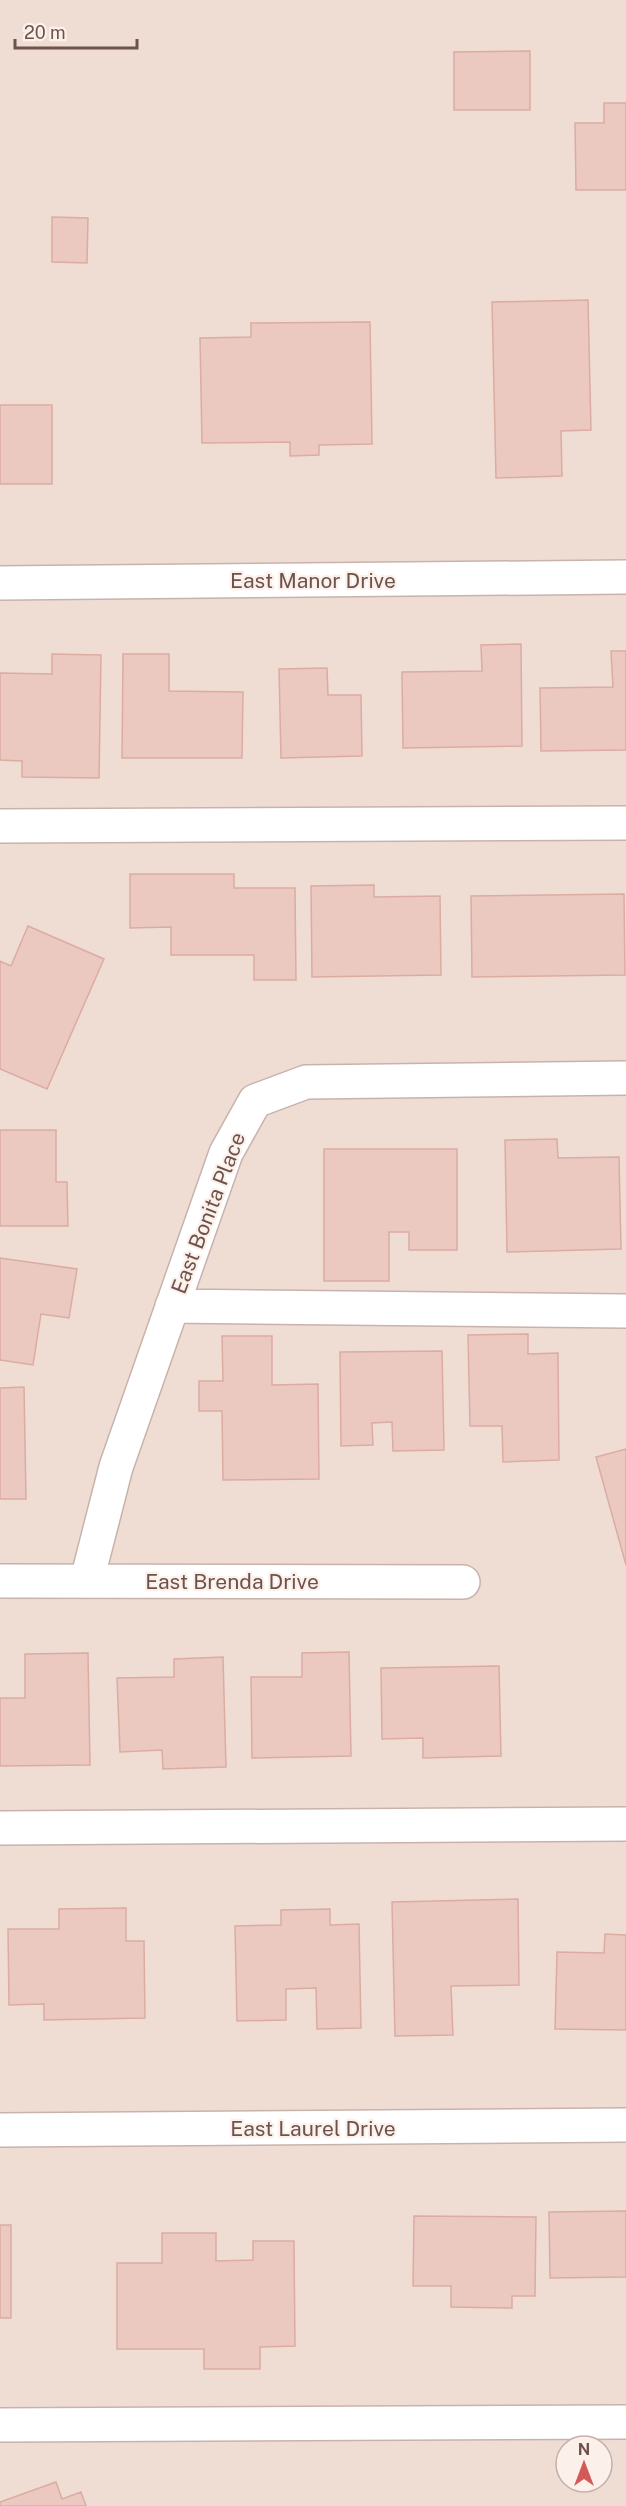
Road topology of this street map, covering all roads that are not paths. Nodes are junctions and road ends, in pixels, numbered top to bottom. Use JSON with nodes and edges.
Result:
{"nodes":[{"id":1,"x":626,"y":578,"type":"edge"},
{"id":2,"x":0,"y":583,"type":"edge"},
{"id":3,"x":626,"y":823,"type":"edge"},
{"id":4,"x":0,"y":826,"type":"edge"},
{"id":5,"x":626,"y":1078,"type":"edge"},
{"id":6,"x":172,"y":1306,"type":"junction"},
{"id":7,"x":626,"y":1311,"type":"edge"},
{"id":8,"x":87,"y":1580,"type":"junction"},
{"id":9,"x":0,"y":1581,"type":"edge"},
{"id":10,"x":463,"y":1582,"type":"dead end"},
{"id":11,"x":626,"y":1824,"type":"edge"},
{"id":12,"x":0,"y":1828,"type":"edge"},
{"id":13,"x":626,"y":2125,"type":"edge"},
{"id":14,"x":0,"y":2130,"type":"edge"},
{"id":15,"x":626,"y":2422,"type":"edge"},
{"id":16,"x":0,"y":2425,"type":"edge"}],
"edges":[{"from":1,"to":2,"type":"street","name":"East Manor Drive"},
{"from":3,"to":4,"type":"street"},
{"from":5,"to":6,"type":"street","name":"East Bonita Place"},
{"from":6,"to":7,"type":"street"},
{"from":6,"to":8,"type":"street","name":"East Bonita Place"},
{"from":8,"to":9,"type":"street","name":"East Brenda Drive"},
{"from":8,"to":10,"type":"street","name":"East Brenda Drive"},
{"from":11,"to":12,"type":"street"},
{"from":13,"to":14,"type":"street","name":"East Laurel Drive"},
{"from":15,"to":16,"type":"street"}]}
